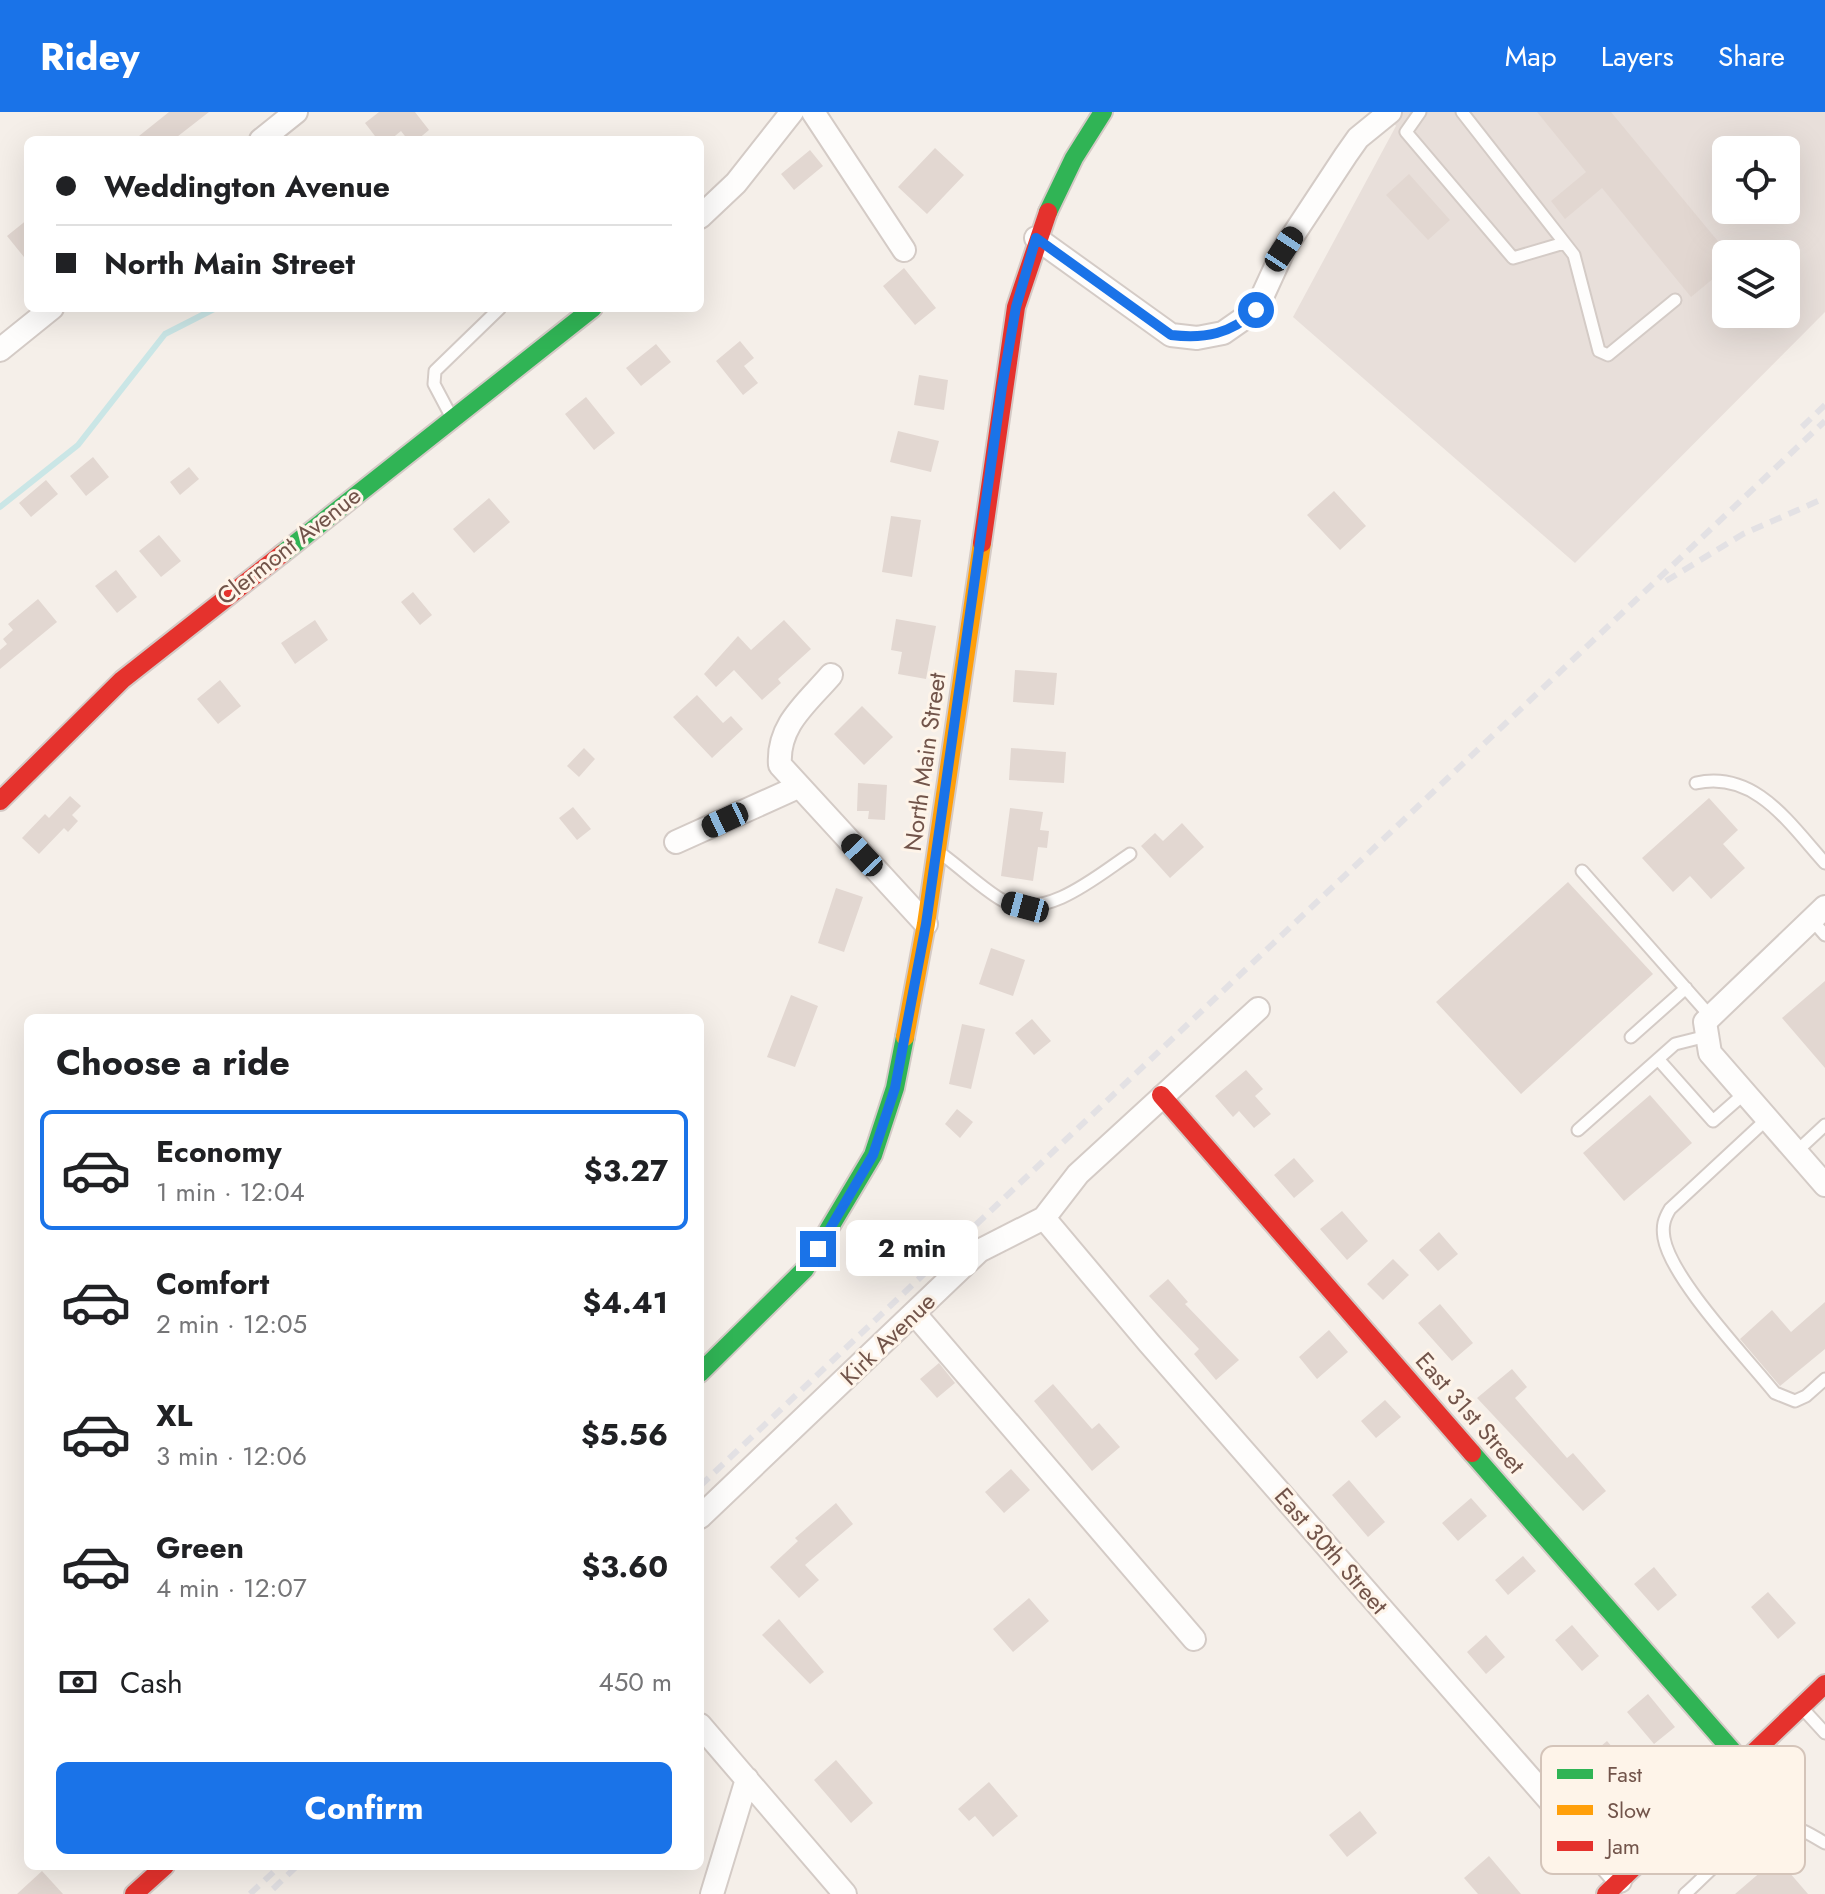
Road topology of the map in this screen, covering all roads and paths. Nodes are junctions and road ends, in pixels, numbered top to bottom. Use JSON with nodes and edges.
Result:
{"nodes":[{"id":1,"x":296,"y":112,"type":"edge"},
{"id":2,"x":792,"y":112,"type":"edge"},
{"id":3,"x":813,"y":112,"type":"edge"},
{"id":4,"x":1103,"y":112,"type":"edge"},
{"id":5,"x":1390,"y":112,"type":"edge"},
{"id":6,"x":1420,"y":112,"type":"edge"},
{"id":7,"x":1462,"y":112,"type":"edge"},
{"id":8,"x":266,"y":136,"type":"edge"},
{"id":9,"x":704,"y":213,"type":"edge"},
{"id":10,"x":1036,"y":238,"type":"junction"},
{"id":11,"x":1564,"y":243,"type":"junction"},
{"id":12,"x":904,"y":250,"type":"dead end"},
{"id":13,"x":1675,"y":300,"type":"dead end"},
{"id":14,"x":47,"y":312,"type":"edge"},
{"id":15,"x":496,"y":312,"type":"edge"},
{"id":16,"x":588,"y":312,"type":"edge"},
{"id":17,"x":0,"y":350,"type":"edge"},
{"id":18,"x":452,"y":419,"type":"junction"},
{"id":19,"x":831,"y":675,"type":"dead end"},
{"id":20,"x":1696,"y":783,"type":"dead end"},
{"id":21,"x":798,"y":787,"type":"junction"},
{"id":22,"x":0,"y":801,"type":"edge"},
{"id":23,"x":676,"y":842,"type":"dead end"},
{"id":24,"x":937,"y":850,"type":"junction"},
{"id":25,"x":1130,"y":854,"type":"dead end"},
{"id":26,"x":1825,"y":863,"type":"edge"},
{"id":27,"x":1582,"y":871,"type":"dead end"},
{"id":28,"x":1821,"y":921,"type":"edge"},
{"id":29,"x":926,"y":924,"type":"junction"},
{"id":30,"x":1686,"y":988,"type":"junction"},
{"id":31,"x":1258,"y":1009,"type":"dead end"},
{"id":32,"x":1708,"y":1025,"type":"junction"},
{"id":33,"x":1631,"y":1037,"type":"dead end"},
{"id":34,"x":1658,"y":1059,"type":"junction"},
{"id":35,"x":1745,"y":1093,"type":"junction"},
{"id":36,"x":1161,"y":1095,"type":"junction"},
{"id":37,"x":1767,"y":1119,"type":"junction"},
{"id":38,"x":1825,"y":1125,"type":"edge"},
{"id":39,"x":1578,"y":1130,"type":"dead end"},
{"id":40,"x":1796,"y":1152,"type":"junction"},
{"id":41,"x":1825,"y":1185,"type":"edge"},
{"id":42,"x":1044,"y":1218,"type":"junction"},
{"id":43,"x":914,"y":1313,"type":"junction"},
{"id":44,"x":704,"y":1369,"type":"edge"},
{"id":45,"x":1825,"y":1379,"type":"edge"},
{"id":46,"x":704,"y":1513,"type":"edge"},
{"id":47,"x":1194,"y":1639,"type":"dead end"},
{"id":48,"x":1825,"y":1684,"type":"edge"},
{"id":49,"x":1801,"y":1706,"type":"junction"},
{"id":50,"x":704,"y":1730,"type":"edge"},
{"id":51,"x":1825,"y":1733,"type":"edge"},
{"id":52,"x":1728,"y":1746,"type":"edge"},
{"id":53,"x":1759,"y":1746,"type":"edge"},
{"id":54,"x":747,"y":1779,"type":"junction"},
{"id":55,"x":1541,"y":1803,"type":"edge"},
{"id":56,"x":1805,"y":1832,"type":"edge"},
{"id":57,"x":1825,"y":1843,"type":"edge"},
{"id":58,"x":161,"y":1870,"type":"edge"},
{"id":59,"x":1708,"y":1874,"type":"edge"},
{"id":60,"x":134,"y":1894,"type":"edge"},
{"id":61,"x":712,"y":1894,"type":"edge"},
{"id":62,"x":845,"y":1894,"type":"edge"},
{"id":63,"x":1685,"y":1894,"type":"edge"}],
"edges":[{"from":1,"to":8,"type":"street"},
{"from":2,"to":9,"type":"street"},
{"from":3,"to":12,"type":"street"},
{"from":4,"to":10,"type":"street","name":"North Main Street"},
{"from":5,"to":10,"type":"street"},
{"from":6,"to":11,"type":"lane"},
{"from":7,"to":11,"type":"lane"},
{"from":10,"to":24,"type":"street","name":"North Main Street"},
{"from":11,"to":13,"type":"lane"},
{"from":14,"to":17,"type":"street"},
{"from":15,"to":18,"type":"lane"},
{"from":16,"to":18,"type":"street","name":"Clermont Avenue"},
{"from":18,"to":22,"type":"street","name":"Clermont Avenue"},
{"from":19,"to":21,"type":"street"},
{"from":20,"to":26,"type":"lane"},
{"from":21,"to":23,"type":"street"},
{"from":21,"to":29,"type":"street"},
{"from":24,"to":25,"type":"lane"},
{"from":24,"to":29,"type":"street","name":"North Main Street"},
{"from":27,"to":30,"type":"lane"},
{"from":28,"to":32,"type":"street"},
{"from":29,"to":44,"type":"street","name":"North Main Street"},
{"from":30,"to":32,"type":"lane"},
{"from":30,"to":33,"type":"lane"},
{"from":31,"to":36,"type":"street","name":"Kirk Avenue"},
{"from":32,"to":34,"type":"lane"},
{"from":32,"to":35,"type":"street"},
{"from":34,"to":35,"type":"lane"},
{"from":34,"to":39,"type":"lane"},
{"from":35,"to":37,"type":"street"},
{"from":36,"to":42,"type":"street","name":"Kirk Avenue"},
{"from":36,"to":52,"type":"street","name":"East 31st Street"},
{"from":37,"to":40,"type":"street"},
{"from":37,"to":45,"type":"lane"},
{"from":38,"to":40,"type":"lane"},
{"from":40,"to":41,"type":"street"},
{"from":42,"to":43,"type":"street","name":"Kirk Avenue"},
{"from":42,"to":55,"type":"street","name":"East 30th Street"},
{"from":43,"to":46,"type":"street","name":"Kirk Avenue"},
{"from":43,"to":47,"type":"street"},
{"from":48,"to":49,"type":"street"},
{"from":49,"to":51,"type":"lane"},
{"from":49,"to":53,"type":"street"},
{"from":50,"to":54,"type":"street"},
{"from":54,"to":61,"type":"street"},
{"from":54,"to":62,"type":"street"},
{"from":56,"to":57,"type":"lane"},
{"from":58,"to":60,"type":"street"},
{"from":59,"to":63,"type":"lane"}]}
